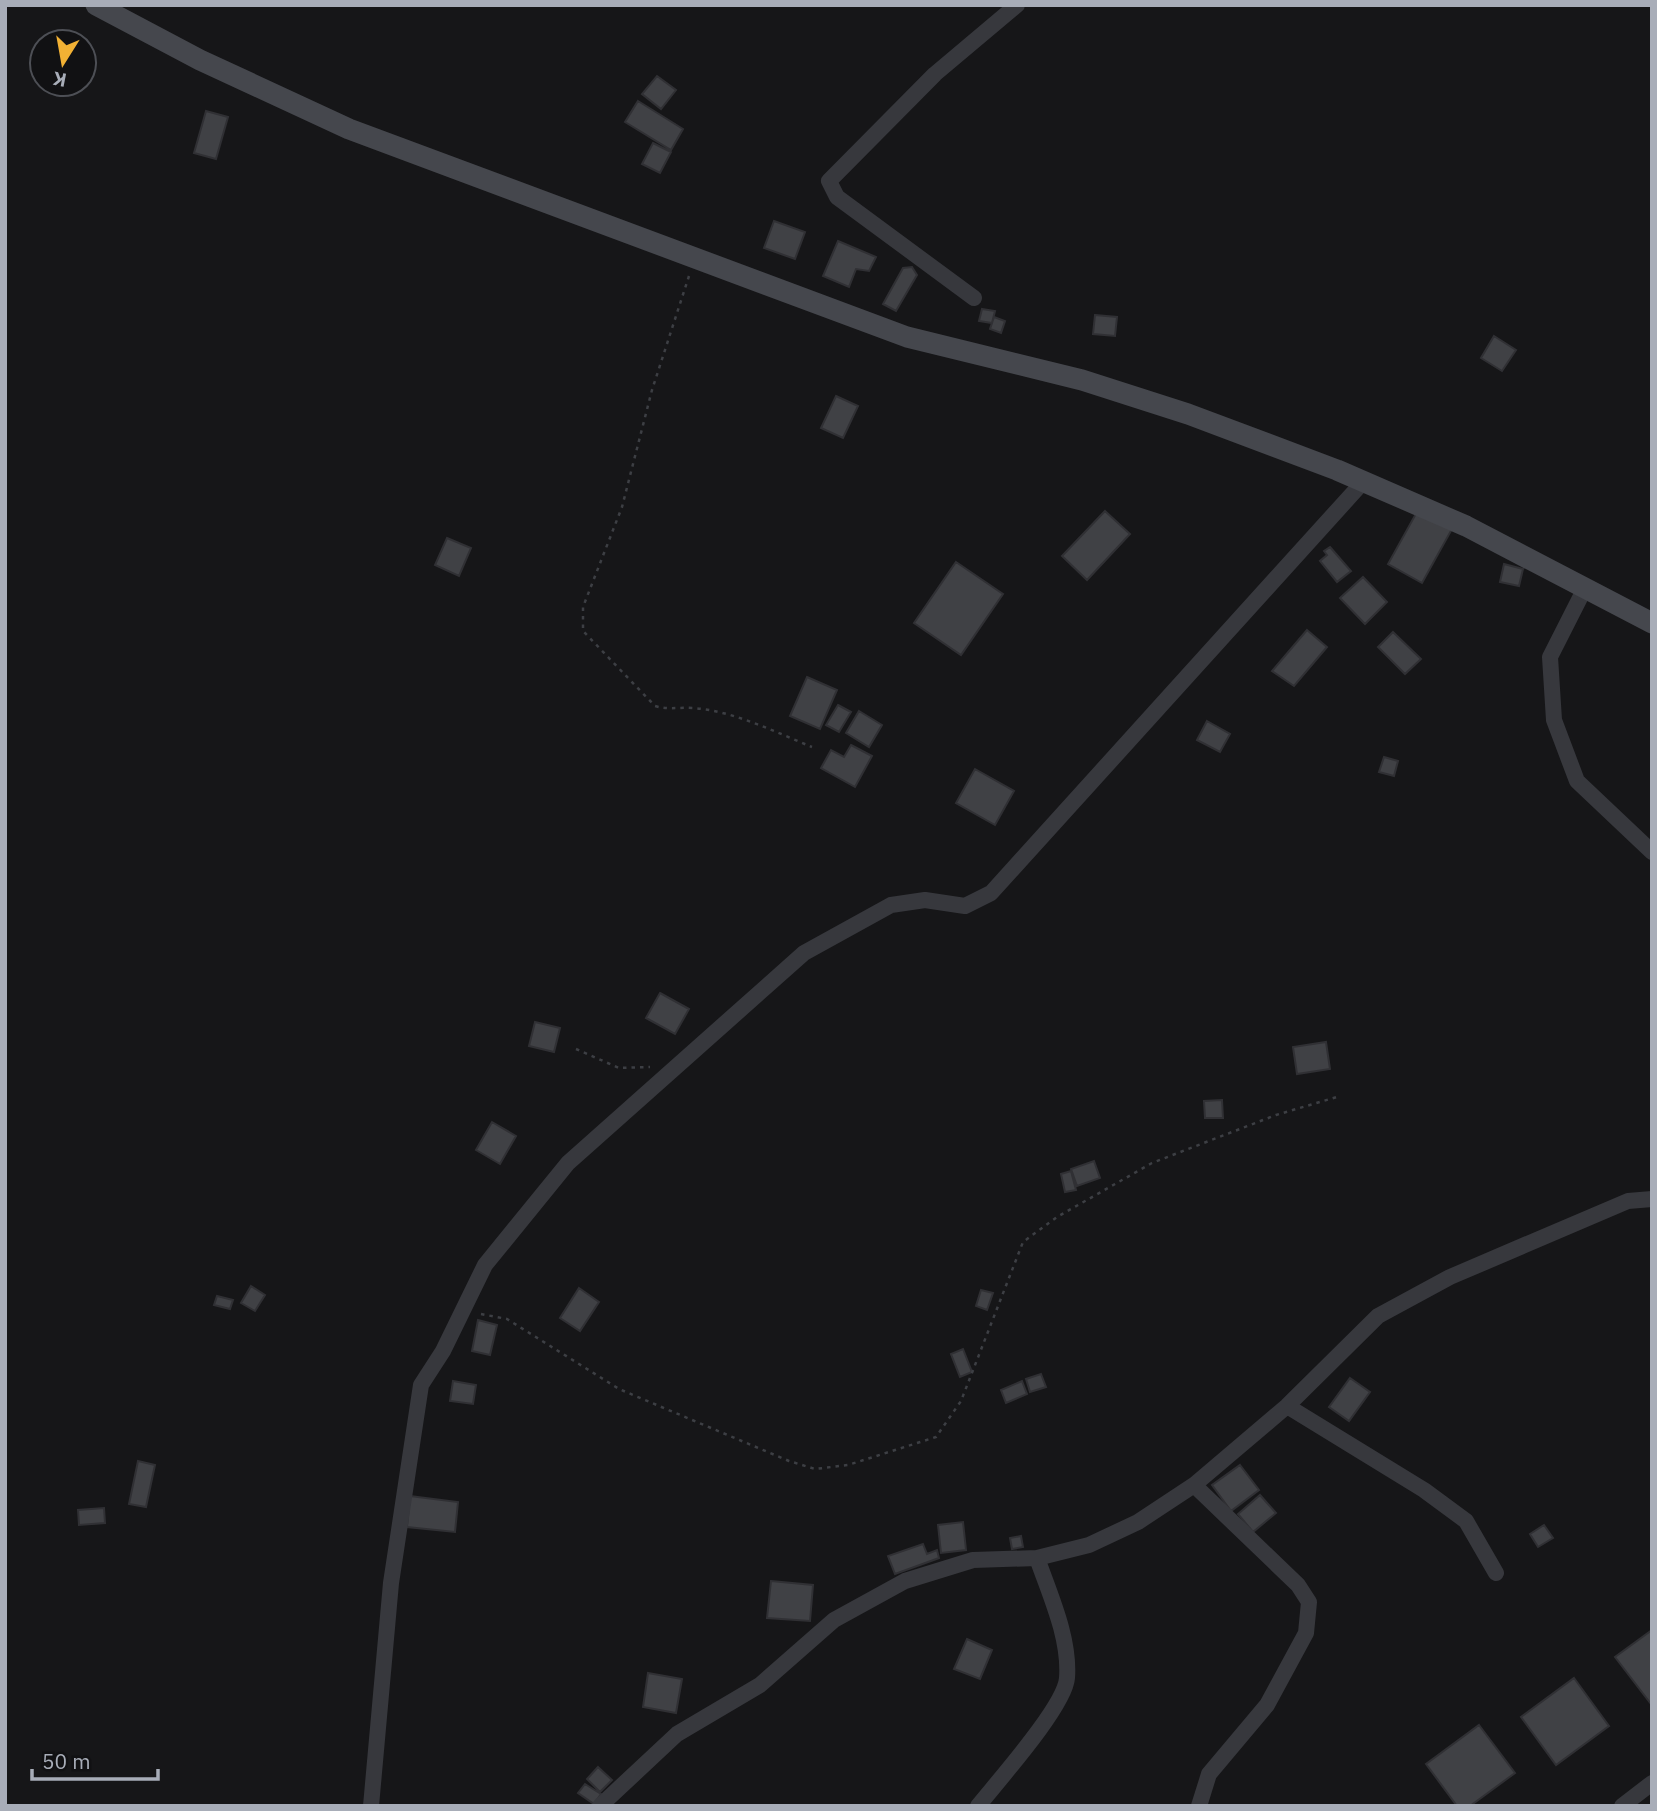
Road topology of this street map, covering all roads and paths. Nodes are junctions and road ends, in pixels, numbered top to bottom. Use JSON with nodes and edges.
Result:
{"nodes":[{"id":1,"x":96,"y":5,"type":"edge"},
{"id":2,"x":1017,"y":5,"type":"edge"},
{"id":3,"x":695,"y":256,"type":"junction"},
{"id":4,"x":974,"y":298,"type":"dead end"},
{"id":5,"x":1363,"y":482,"type":"junction"},
{"id":6,"x":1585,"y":588,"type":"junction"},
{"id":7,"x":1652,"y":623,"type":"edge"},
{"id":8,"x":812,"y":747,"type":"dead end"},
{"id":9,"x":1652,"y":852,"type":"edge"},
{"id":10,"x":576,"y":1049,"type":"dead end"},
{"id":11,"x":659,"y":1062,"type":"dead end"},
{"id":12,"x":1340,"y":1096,"type":"dead end"},
{"id":13,"x":1652,"y":1199,"type":"edge"},
{"id":14,"x":464,"y":1310,"type":"junction"},
{"id":15,"x":1287,"y":1406,"type":"junction"},
{"id":16,"x":1194,"y":1485,"type":"junction"},
{"id":17,"x":1037,"y":1558,"type":"junction"},
{"id":18,"x":1496,"y":1573,"type":"dead end"},
{"id":19,"x":1652,"y":1783,"type":"edge"},
{"id":20,"x":371,"y":1806,"type":"edge"},
{"id":21,"x":600,"y":1806,"type":"edge"},
{"id":22,"x":978,"y":1806,"type":"edge"},
{"id":23,"x":1199,"y":1806,"type":"edge"},
{"id":24,"x":1622,"y":1806,"type":"edge"}],
"edges":[{"from":1,"to":3,"type":"main road"},
{"from":2,"to":4,"type":"street"},
{"from":3,"to":5,"type":"main road"},
{"from":3,"to":8,"type":"path"},
{"from":5,"to":6,"type":"main road"},
{"from":5,"to":14,"type":"street"},
{"from":6,"to":7,"type":"main road"},
{"from":6,"to":9,"type":"street"},
{"from":10,"to":11,"type":"path"},
{"from":12,"to":14,"type":"path"},
{"from":13,"to":15,"type":"street"},
{"from":14,"to":20,"type":"street"},
{"from":15,"to":16,"type":"street"},
{"from":15,"to":18,"type":"street"},
{"from":16,"to":17,"type":"street"},
{"from":16,"to":23,"type":"street"},
{"from":17,"to":21,"type":"street"},
{"from":17,"to":22,"type":"street"},
{"from":19,"to":24,"type":"street"}]}
